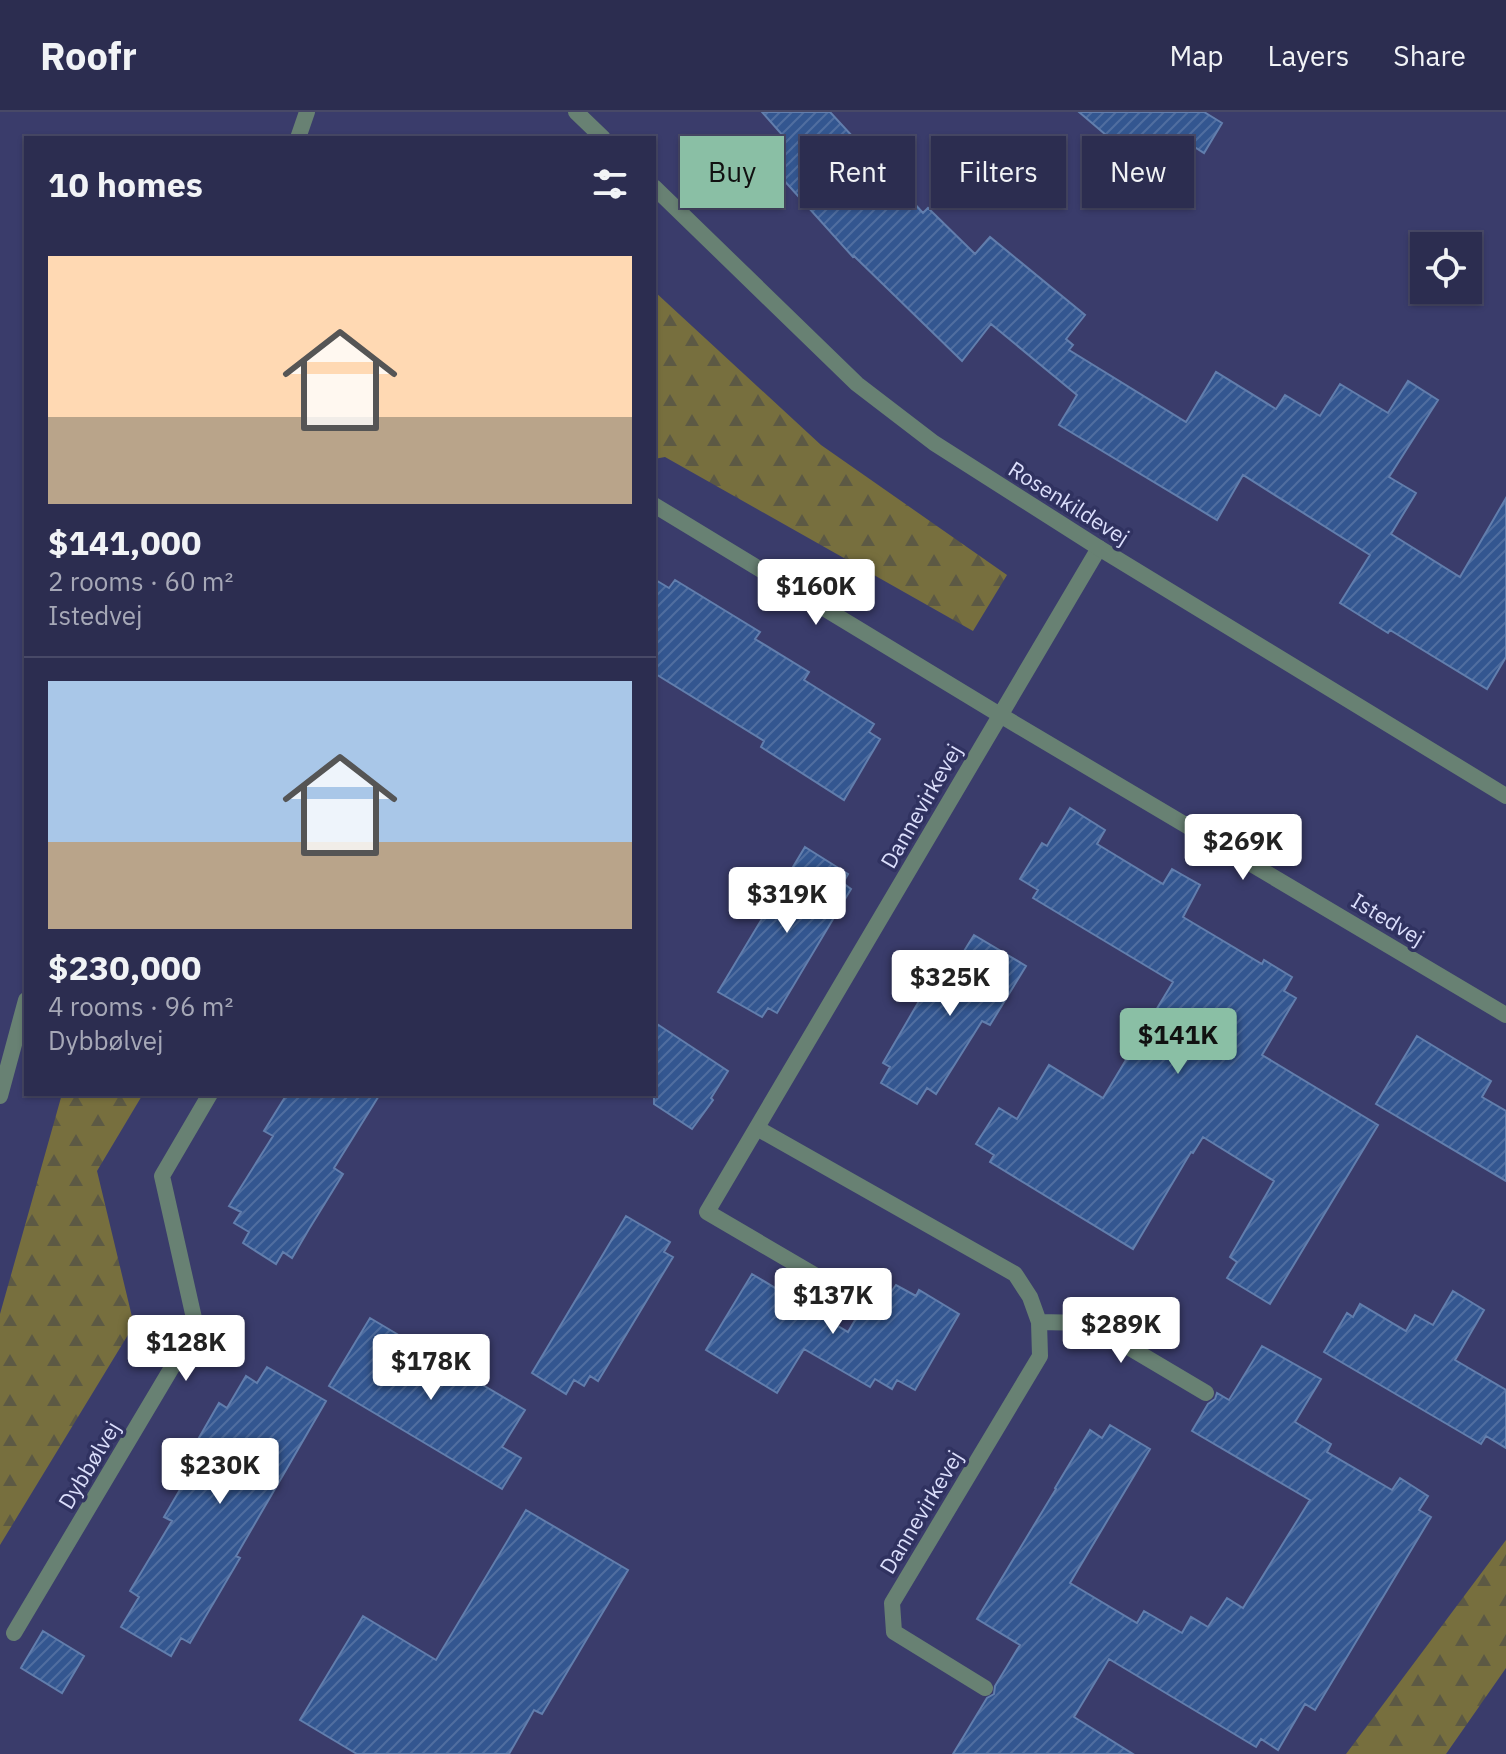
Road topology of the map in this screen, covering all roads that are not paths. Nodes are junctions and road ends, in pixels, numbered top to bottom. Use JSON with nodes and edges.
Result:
{"nodes":[{"id":1,"x":307,"y":112,"type":"edge"},
{"id":2,"x":576,"y":112,"type":"edge"},
{"id":3,"x":299,"y":136,"type":"edge"},
{"id":4,"x":601,"y":136,"type":"edge"},
{"id":5,"x":656,"y":189,"type":"edge"},
{"id":6,"x":656,"y":506,"type":"edge"},
{"id":7,"x":1099,"y":548,"type":"junction"},
{"id":8,"x":1000,"y":715,"type":"junction"},
{"id":9,"x":1506,"y":796,"type":"edge"},
{"id":10,"x":24,"y":1007,"type":"edge"},
{"id":11,"x":1506,"y":1015,"type":"edge"},
{"id":12,"x":0,"y":1096,"type":"edge"},
{"id":13,"x":209,"y":1096,"type":"edge"},
{"id":14,"x":757,"y":1128,"type":"junction"},
{"id":15,"x":847,"y":1294,"type":"dead end"},
{"id":16,"x":1039,"y":1322,"type":"junction"},
{"id":17,"x":1206,"y":1393,"type":"dead end"},
{"id":18,"x":14,"y":1633,"type":"dead end"},
{"id":19,"x":985,"y":1688,"type":"dead end"}],
"edges":[{"from":1,"to":3,"type":"street"},
{"from":2,"to":4,"type":"street"},
{"from":5,"to":7,"type":"street","name":"Rosenkildevej"},
{"from":6,"to":8,"type":"street"},
{"from":7,"to":8,"type":"street","name":"Dannevirkevej"},
{"from":7,"to":9,"type":"street","name":"Rosenkildevej"},
{"from":8,"to":11,"type":"street","name":"Istedvej"},
{"from":8,"to":14,"type":"street","name":"Dannevirkevej"},
{"from":10,"to":12,"type":"street"},
{"from":13,"to":18,"type":"street","name":"Dybbølvej"},
{"from":14,"to":15,"type":"street","name":"Dannevirkevej"},
{"from":14,"to":16,"type":"street","name":"Dannevirkevej"},
{"from":16,"to":17,"type":"street"},
{"from":16,"to":19,"type":"street","name":"Dannevirkevej"}]}
